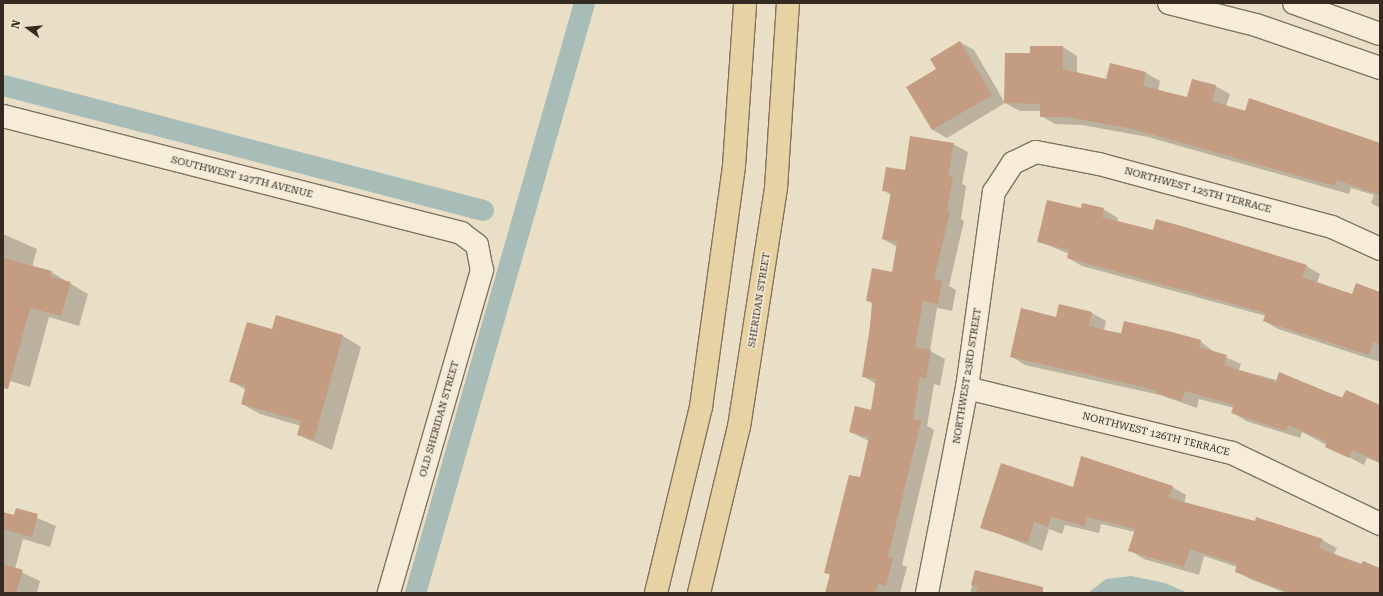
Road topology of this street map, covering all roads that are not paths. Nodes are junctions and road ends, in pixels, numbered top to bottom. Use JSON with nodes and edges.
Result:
{"nodes":[{"id":1,"x":745,"y":3,"type":"edge"},
{"id":2,"x":788,"y":3,"type":"edge"},
{"id":3,"x":1169,"y":3,"type":"edge"},
{"id":4,"x":1294,"y":3,"type":"edge"},
{"id":5,"x":1380,"y":34,"type":"edge"},
{"id":6,"x":1380,"y":68,"type":"edge"},
{"id":7,"x":3,"y":116,"type":"edge"},
{"id":8,"x":1013,"y":163,"type":"joint"},
{"id":9,"x":477,"y":245,"type":"joint"},
{"id":10,"x":1380,"y":249,"type":"edge"},
{"id":11,"x":967,"y":388,"type":"junction"},
{"id":12,"x":1380,"y":524,"type":"edge"},
{"id":13,"x":389,"y":593,"type":"edge"},
{"id":14,"x":656,"y":593,"type":"edge"},
{"id":15,"x":699,"y":593,"type":"edge"},
{"id":16,"x":926,"y":593,"type":"edge"}],
"edges":[{"from":1,"to":14,"type":"main road"},
{"from":2,"to":15,"type":"main road","name":"SHERIDAN STREET"},
{"from":3,"to":6,"type":"street"},
{"from":4,"to":5,"type":"street"},
{"from":7,"to":9,"type":"street","name":"SOUTHWEST 127TH AVENUE"},
{"from":8,"to":10,"type":"street","name":"NORTHWEST 125TH TERRACE"},
{"from":8,"to":11,"type":"street","name":"NORTHWEST 23RD STREET"},
{"from":9,"to":13,"type":"street","name":"OLD SHERIDAN STREET"},
{"from":11,"to":12,"type":"street","name":"NORTHWEST 126TH TERRACE"},
{"from":11,"to":16,"type":"street","name":"NORTHWEST 23RD STREET"}]}
